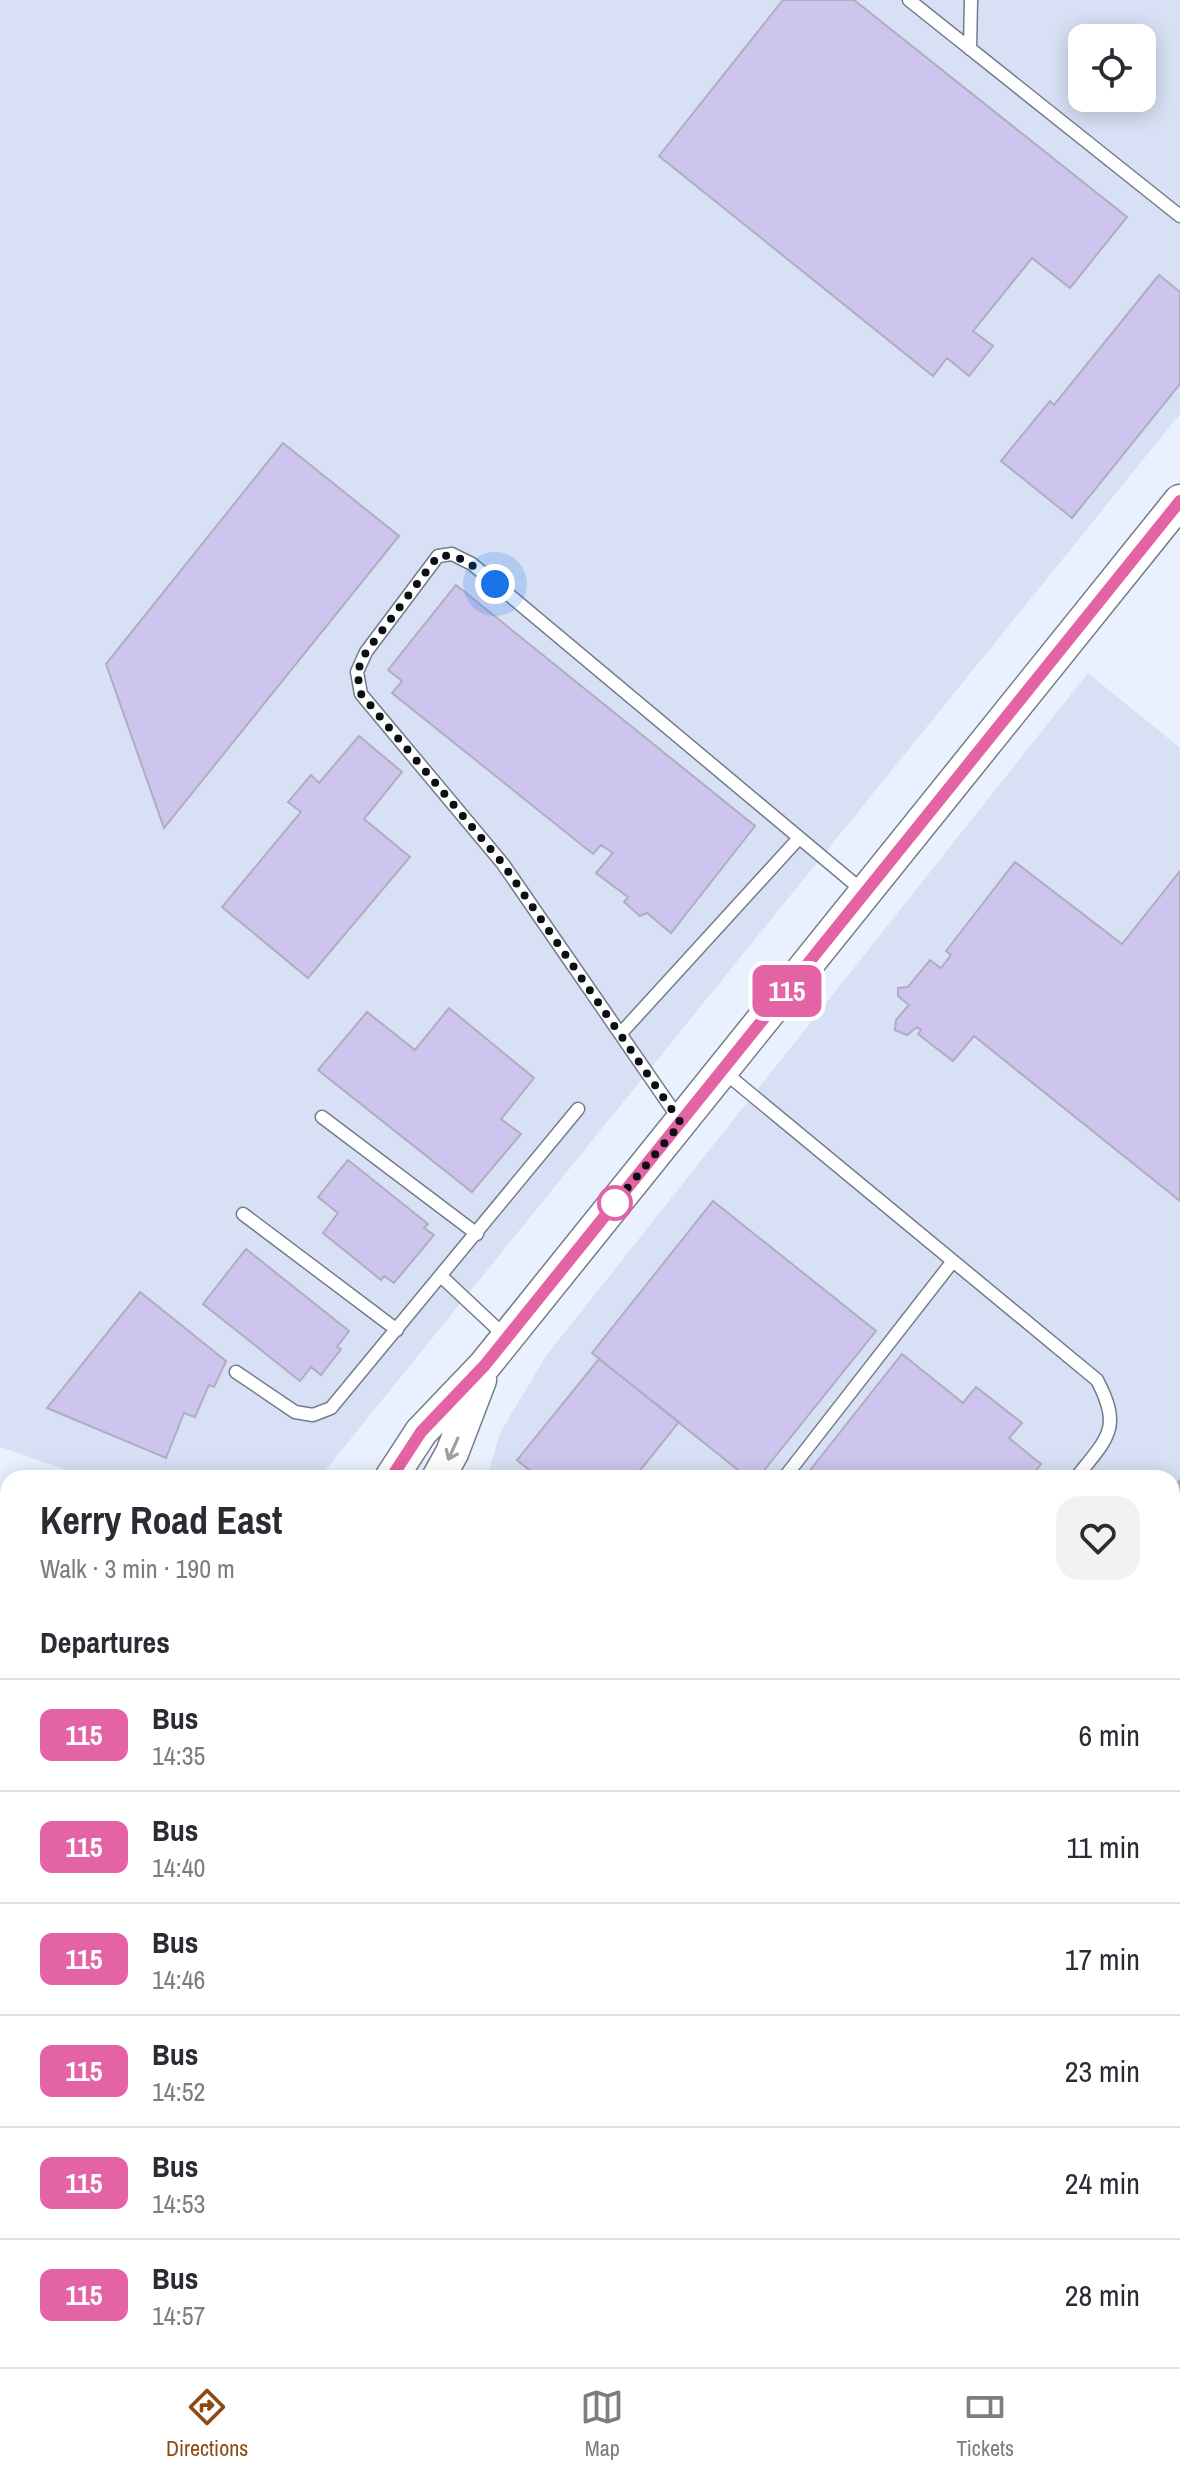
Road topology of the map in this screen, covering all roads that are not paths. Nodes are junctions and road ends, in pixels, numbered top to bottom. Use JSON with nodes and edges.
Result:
{"nodes":[{"id":1,"x":909,"y":0,"type":"edge"},
{"id":2,"x":971,"y":0,"type":"edge"},
{"id":3,"x":970,"y":49,"type":"junction"},
{"id":4,"x":1180,"y":216,"type":"edge"},
{"id":5,"x":1180,"y":501,"type":"edge"},
{"id":6,"x":799,"y":838,"type":"junction"},
{"id":7,"x":866,"y":893,"type":"junction"},
{"id":8,"x":622,"y":1032,"type":"junction"},
{"id":9,"x":723,"y":1071,"type":"junction"},
{"id":10,"x":578,"y":1109,"type":"dead end"},
{"id":11,"x":322,"y":1117,"type":"dead end"},
{"id":12,"x":681,"y":1123,"type":"junction"},
{"id":13,"x":243,"y":1214,"type":"dead end"},
{"id":14,"x":477,"y":1234,"type":"junction"},
{"id":15,"x":953,"y":1261,"type":"junction"},
{"id":16,"x":442,"y":1277,"type":"junction"},
{"id":17,"x":397,"y":1330,"type":"junction"},
{"id":18,"x":506,"y":1337,"type":"junction"},
{"id":19,"x":485,"y":1365,"type":"junction"},
{"id":20,"x":236,"y":1372,"type":"dead end"},
{"id":21,"x":396,"y":1470,"type":"edge"},
{"id":22,"x":442,"y":1470,"type":"edge"},
{"id":23,"x":790,"y":1470,"type":"edge"},
{"id":24,"x":1082,"y":1470,"type":"edge"}],
"edges":[{"from":1,"to":3,"type":"lane"},
{"from":2,"to":3,"type":"lane"},
{"from":3,"to":4,"type":"lane"},
{"from":5,"to":7,"type":"street"},
{"from":6,"to":7,"type":"lane"},
{"from":6,"to":8,"type":"lane"},
{"from":6,"to":8,"type":"lane"},
{"from":7,"to":9,"type":"street"},
{"from":8,"to":12,"type":"lane"},
{"from":9,"to":12,"type":"street"},
{"from":9,"to":15,"type":"lane"},
{"from":10,"to":14,"type":"lane"},
{"from":11,"to":14,"type":"lane"},
{"from":12,"to":18,"type":"street"},
{"from":13,"to":17,"type":"lane"},
{"from":14,"to":16,"type":"lane"},
{"from":15,"to":23,"type":"lane"},
{"from":15,"to":24,"type":"lane"},
{"from":16,"to":17,"type":"lane"},
{"from":16,"to":18,"type":"lane"},
{"from":17,"to":20,"type":"lane"},
{"from":18,"to":19,"type":"street"},
{"from":19,"to":21,"type":"street"},
{"from":19,"to":22,"type":"street","one_way":true}]}
